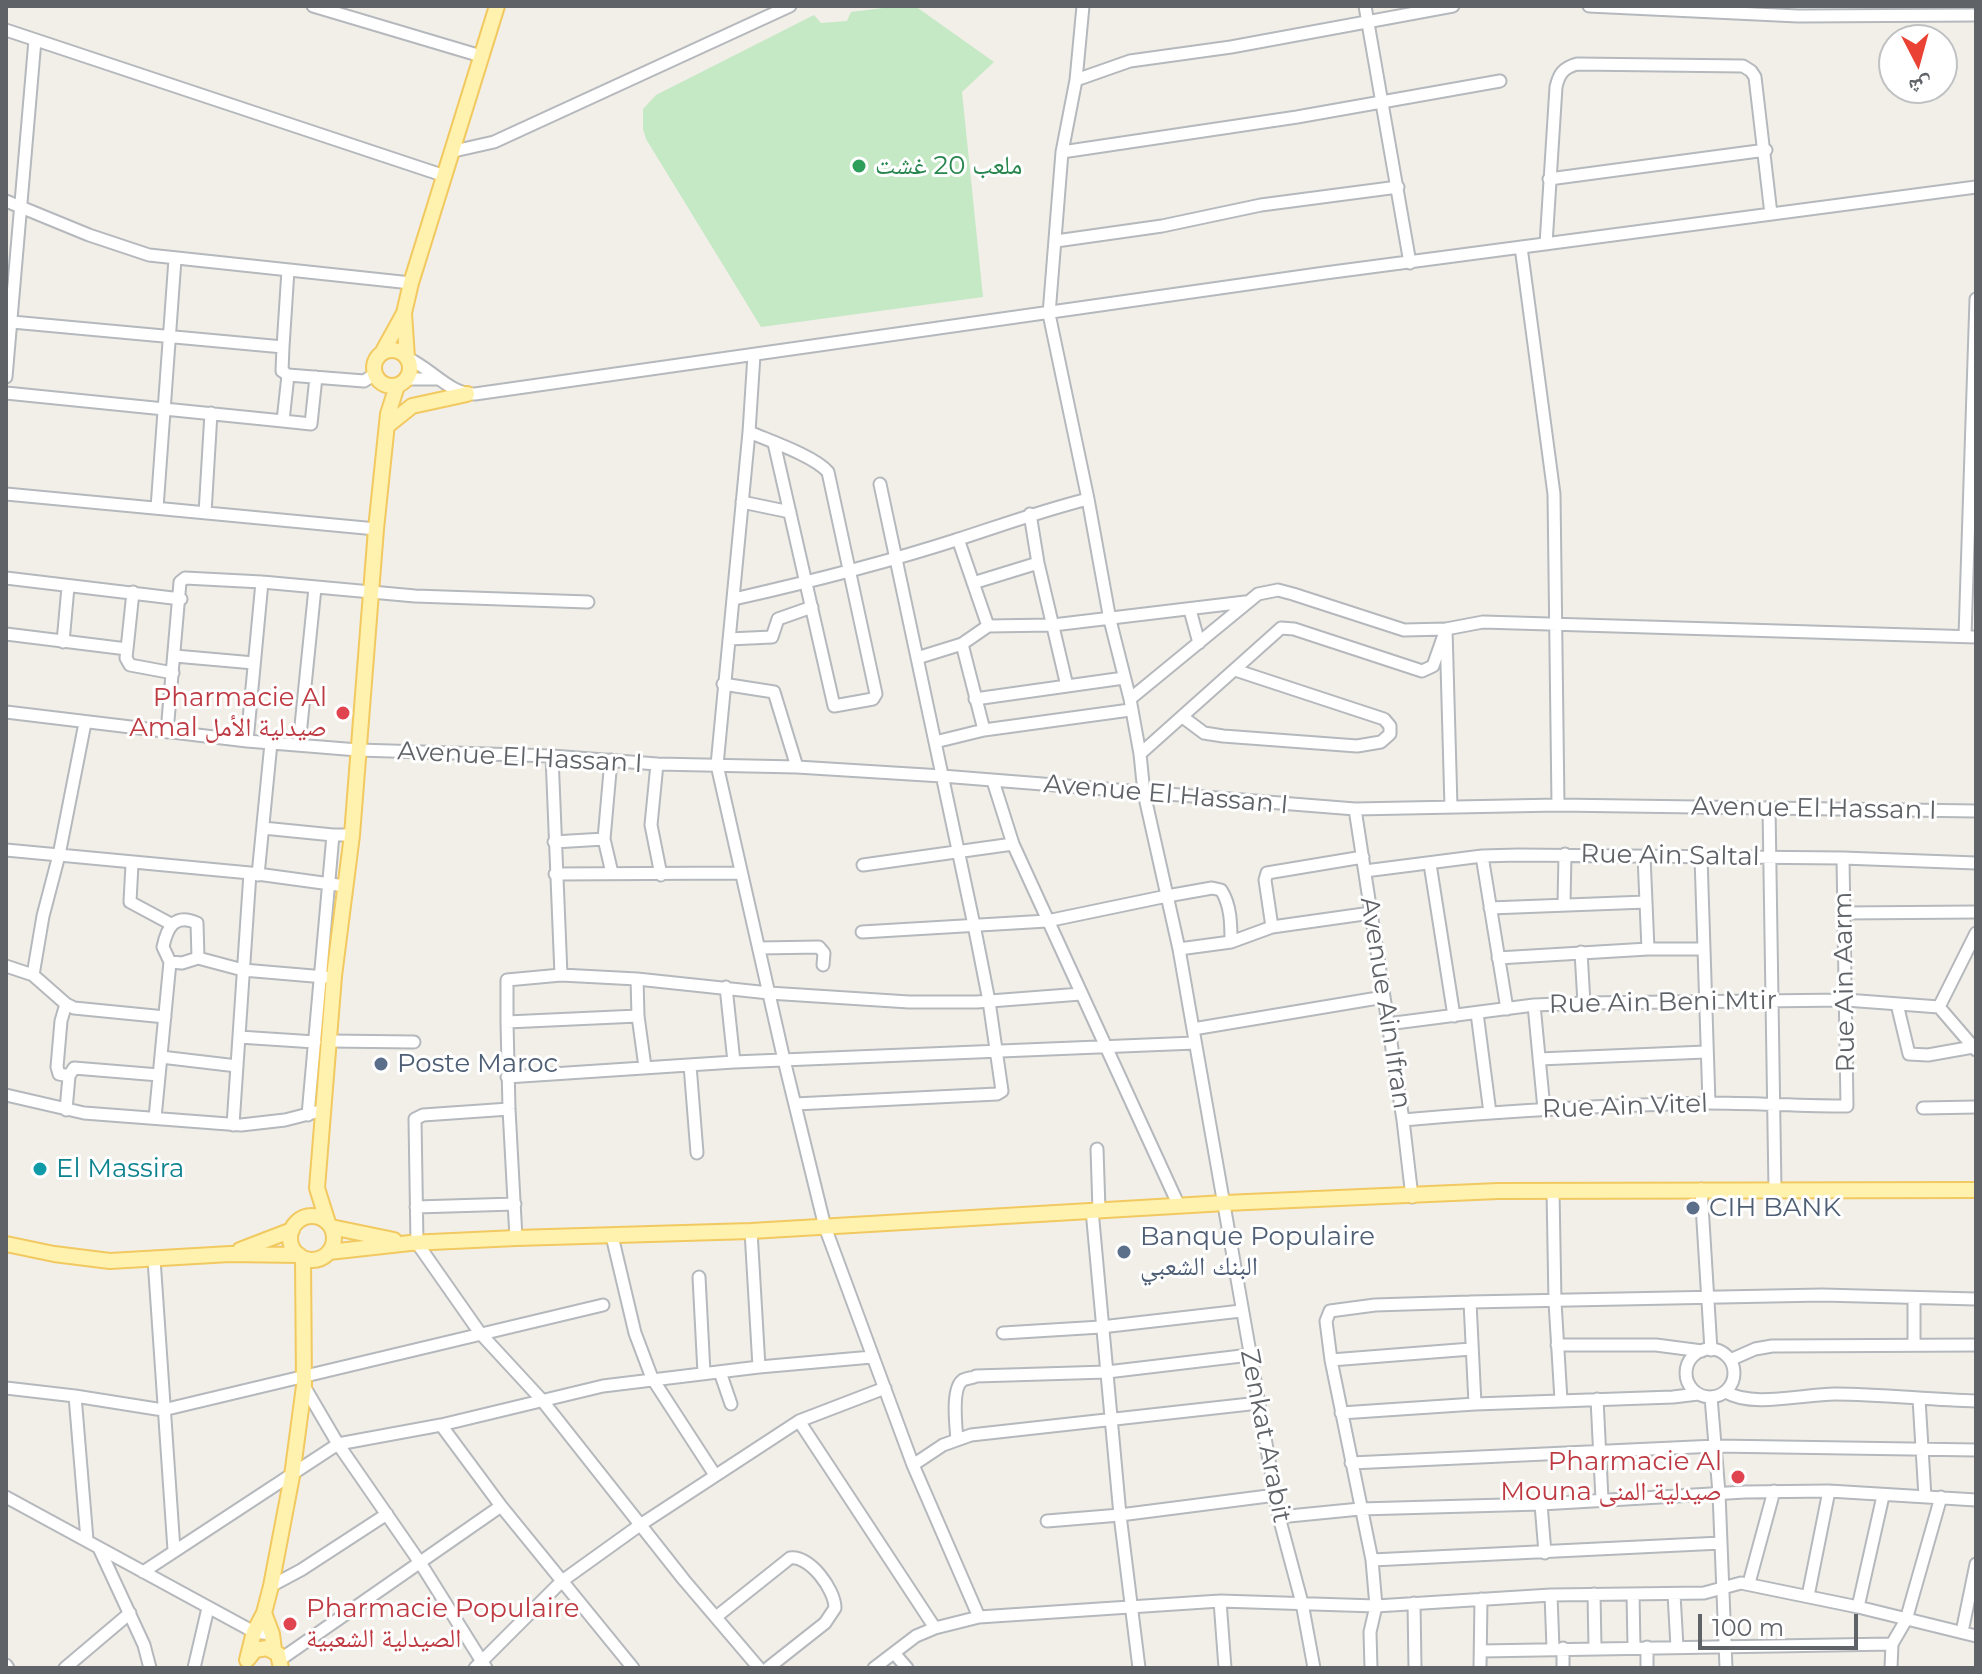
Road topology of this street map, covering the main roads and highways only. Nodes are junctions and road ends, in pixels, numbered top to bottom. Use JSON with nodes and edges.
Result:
{"nodes":[{"id":1,"x":497,"y":6,"type":"edge"},
{"id":2,"x":404,"y":313,"type":"junction"},
{"id":3,"x":382,"y":353,"type":"junction"},
{"id":4,"x":407,"y":358,"type":"junction"},
{"id":5,"x":376,"y":376,"type":"junction"},
{"id":6,"x":402,"y":382,"type":"junction"},
{"id":7,"x":467,"y":394,"type":"road end"},
{"id":8,"x":387,"y":420,"type":"junction"},
{"id":9,"x":317,"y":1188,"type":"junction"},
{"id":10,"x":1976,"y":1190,"type":"edge"},
{"id":11,"x":296,"y":1225,"type":"junction"},
{"id":12,"x":330,"y":1225,"type":"junction"},
{"id":13,"x":413,"y":1243,"type":"junction"},
{"id":14,"x":6,"y":1244,"type":"edge"},
{"id":15,"x":230,"y":1254,"type":"junction"},
{"id":16,"x":312,"y":1256,"type":"junction"},
{"id":17,"x":264,"y":1613,"type":"junction"},
{"id":18,"x":281,"y":1662,"type":"edge"},
{"id":19,"x":247,"y":1664,"type":"edge"}],
"edges":[{"from":1,"to":2,"type":"main road"},
{"from":2,"to":3,"type":"main road"},
{"from":2,"to":4,"type":"main road"},
{"from":3,"to":4,"type":"main road"},
{"from":3,"to":5,"type":"main road"},
{"from":4,"to":6,"type":"main road"},
{"from":5,"to":6,"type":"main road"},
{"from":5,"to":8,"type":"main road"},
{"from":6,"to":8,"type":"main road"},
{"from":7,"to":8,"type":"main road"},
{"from":8,"to":9,"type":"main road"},
{"from":9,"to":11,"type":"main road"},
{"from":9,"to":12,"type":"main road"},
{"from":10,"to":13,"type":"main road"},
{"from":11,"to":12,"type":"main road"},
{"from":11,"to":15,"type":"main road"},
{"from":11,"to":16,"type":"main road"},
{"from":12,"to":13,"type":"main road"},
{"from":12,"to":16,"type":"main road"},
{"from":13,"to":16,"type":"main road"},
{"from":14,"to":15,"type":"main road"},
{"from":15,"to":16,"type":"main road"},
{"from":16,"to":17,"type":"main road"},
{"from":17,"to":18,"type":"main road"},
{"from":17,"to":19,"type":"main road"},
{"from":18,"to":19,"type":"main road"}]}
